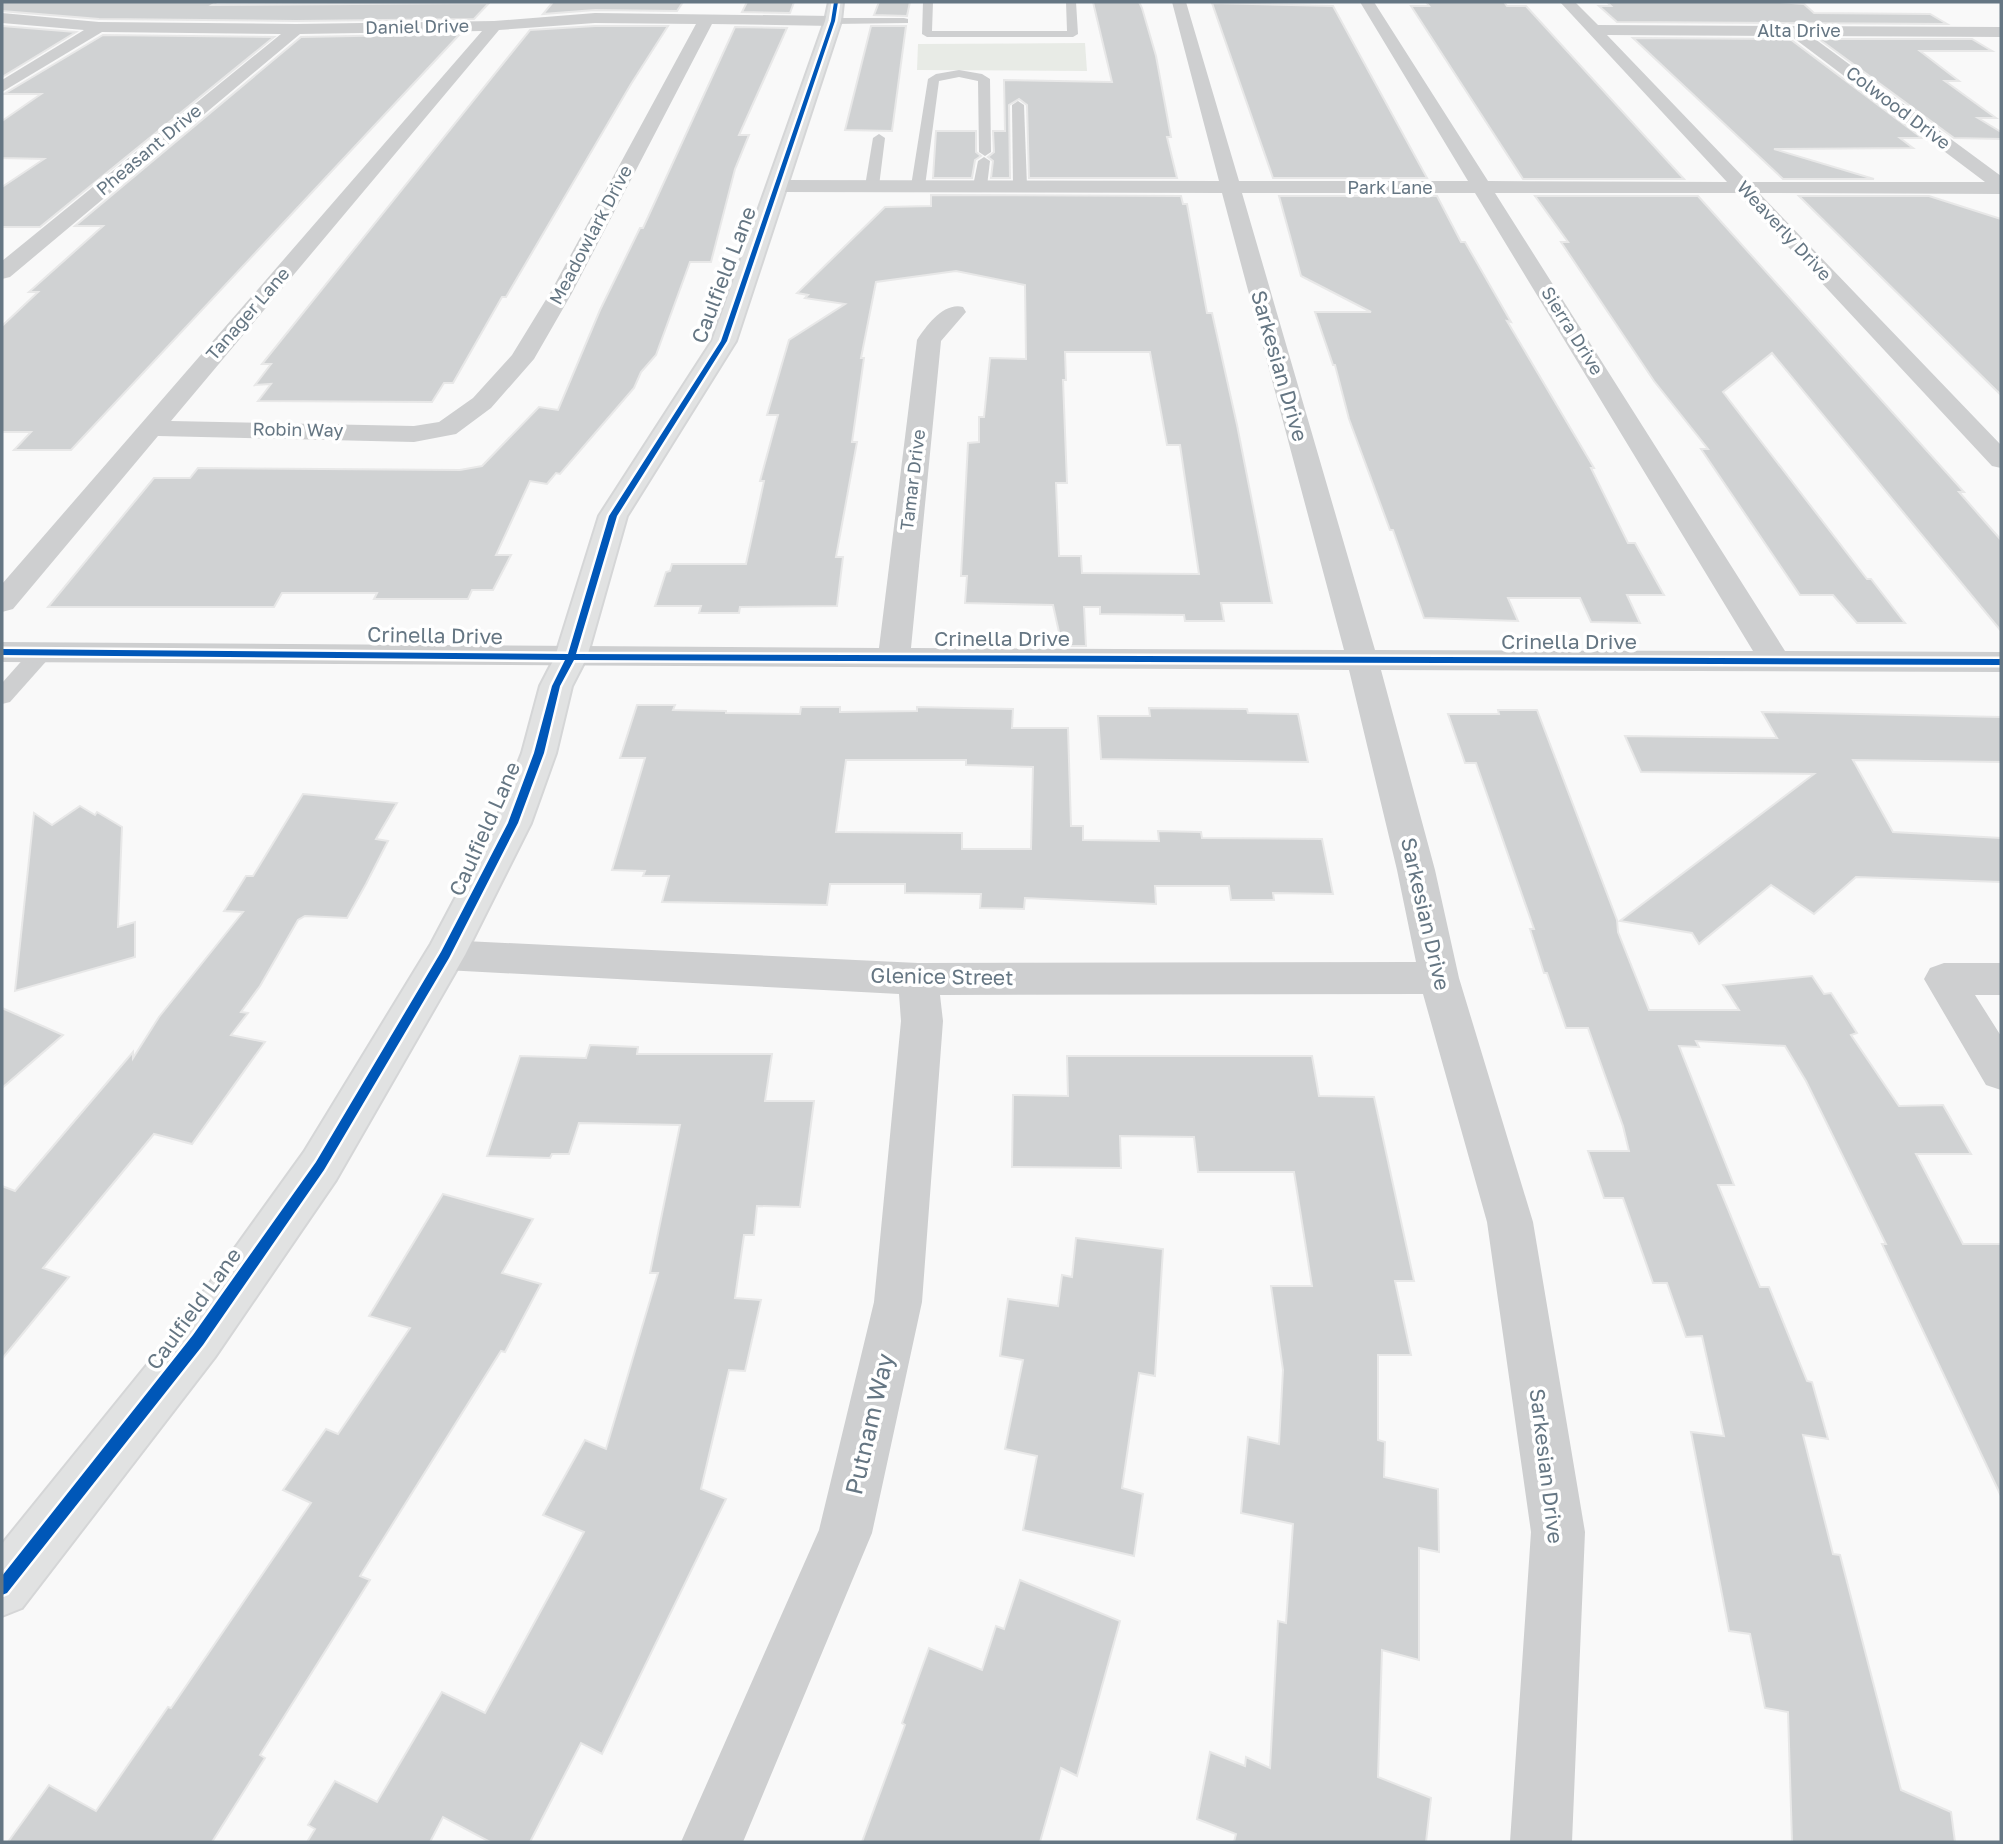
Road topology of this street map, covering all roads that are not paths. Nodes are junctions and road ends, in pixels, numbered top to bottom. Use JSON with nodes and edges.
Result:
{"nodes":[{"id":1,"x":928,"y":2,"type":"edge"},
{"id":2,"x":1071,"y":2,"type":"edge"},
{"id":3,"x":1179,"y":2,"type":"edge"},
{"id":4,"x":1367,"y":2,"type":"edge"},
{"id":5,"x":1567,"y":2,"type":"edge"},
{"id":6,"x":834,"y":11,"type":"edge"},
{"id":7,"x":2,"y":18,"type":"edge"},
{"id":8,"x":706,"y":20,"type":"junction"},
{"id":9,"x":904,"y":21,"type":"dead end"},
{"id":10,"x":494,"y":26,"type":"junction"},
{"id":11,"x":99,"y":27,"type":"junction"},
{"id":12,"x":296,"y":29,"type":"junction"},
{"id":13,"x":1596,"y":30,"type":"junction"},
{"id":14,"x":1796,"y":32,"type":"junction"},
{"id":15,"x":2001,"y":32,"type":"edge"},
{"id":16,"x":3,"y":86,"type":"edge"},
{"id":17,"x":1018,"y":105,"type":"dead end"},
{"id":18,"x":879,"y":138,"type":"dead end"},
{"id":19,"x":984,"y":157,"type":"joint"},
{"id":20,"x":872,"y":186,"type":"junction"},
{"id":21,"x":918,"y":186,"type":"junction"},
{"id":22,"x":980,"y":186,"type":"junction"},
{"id":23,"x":1020,"y":186,"type":"junction"},
{"id":24,"x":778,"y":187,"type":"junction"},
{"id":25,"x":1230,"y":187,"type":"junction"},
{"id":26,"x":2001,"y":187,"type":"edge"},
{"id":27,"x":1484,"y":188,"type":"junction"},
{"id":28,"x":1744,"y":188,"type":"junction"},
{"id":29,"x":2,"y":272,"type":"edge"},
{"id":30,"x":955,"y":312,"type":"dead end"},
{"id":31,"x":150,"y":428,"type":"junction"},
{"id":32,"x":447,"y":429,"type":"joint"},
{"id":33,"x":2001,"y":460,"type":"edge"},
{"id":34,"x":2,"y":603,"type":"edge"},
{"id":35,"x":2,"y":652,"type":"edge"},
{"id":36,"x":42,"y":652,"type":"junction"},
{"id":37,"x":570,"y":657,"type":"junction"},
{"id":38,"x":894,"y":657,"type":"junction"},
{"id":39,"x":1362,"y":660,"type":"junction"},
{"id":40,"x":1775,"y":661,"type":"junction"},
{"id":41,"x":2001,"y":662,"type":"edge"},
{"id":42,"x":2,"y":697,"type":"edge"},
{"id":43,"x":445,"y":955,"type":"junction"},
{"id":44,"x":1439,"y":978,"type":"junction"},
{"id":45,"x":918,"y":979,"type":"junction"},
{"id":46,"x":2001,"y":979,"type":"edge"},
{"id":47,"x":2001,"y":1072,"type":"edge"},
{"id":48,"x":2,"y":1588,"type":"edge"},
{"id":49,"x":712,"y":1842,"type":"edge"},
{"id":50,"x":1541,"y":1842,"type":"edge"}],
"edges":[{"from":1,"to":2,"type":"lane"},
{"from":3,"to":25,"type":"street","name":"Sarkesian Drive"},
{"from":4,"to":27,"type":"street","name":"Sierra Drive"},
{"from":5,"to":13,"type":"street","name":"Weaverly Drive"},
{"from":6,"to":8,"type":"street","name":"Daniel Drive"},
{"from":6,"to":9,"type":"lane"},
{"from":6,"to":24,"type":"main road","name":"Caulfield Lane"},
{"from":7,"to":11,"type":"street","name":"Daniel Drive"},
{"from":8,"to":10,"type":"street","name":"Daniel Drive"},
{"from":8,"to":32,"type":"street","name":"Meadowlark Drive"},
{"from":10,"to":12,"type":"street","name":"Daniel Drive"},
{"from":10,"to":31,"type":"street","name":"Tanager Lane"},
{"from":11,"to":12,"type":"street","name":"Daniel Drive"},
{"from":11,"to":16,"type":"street"},
{"from":12,"to":29,"type":"street","name":"Pheasant Drive"},
{"from":13,"to":14,"type":"street","name":"Alta Drive"},
{"from":13,"to":28,"type":"street","name":"Weaverly Drive"},
{"from":14,"to":15,"type":"street","name":"Alta Drive"},
{"from":14,"to":26,"type":"street","name":"Colwood Drive"},
{"from":17,"to":23,"type":"lane"},
{"from":18,"to":20,"type":"lane"},
{"from":19,"to":21,"type":"lane"},
{"from":19,"to":22,"type":"lane"},
{"from":20,"to":21,"type":"street","name":"Park Lane"},
{"from":20,"to":24,"type":"street","name":"Park Lane"},
{"from":21,"to":22,"type":"street","name":"Park Lane"},
{"from":22,"to":23,"type":"street","name":"Park Lane"},
{"from":23,"to":25,"type":"street","name":"Park Lane"},
{"from":24,"to":37,"type":"main road","name":"Caulfield Lane"},
{"from":25,"to":27,"type":"street","name":"Park Lane"},
{"from":25,"to":39,"type":"street","name":"Sarkesian Drive"},
{"from":26,"to":28,"type":"street","name":"Park Lane"},
{"from":27,"to":28,"type":"street","name":"Park Lane"},
{"from":27,"to":40,"type":"street","name":"Sierra Drive"},
{"from":28,"to":33,"type":"street","name":"Weaverly Drive"},
{"from":30,"to":38,"type":"street","name":"Tamar Drive"},
{"from":31,"to":32,"type":"street","name":"Robin Way"},
{"from":31,"to":34,"type":"street","name":"Tanager Lane"},
{"from":35,"to":36,"type":"street","name":"Crinella Drive"},
{"from":36,"to":37,"type":"street","name":"Crinella Drive"},
{"from":36,"to":42,"type":"lane"},
{"from":37,"to":38,"type":"street","name":"Crinella Drive"},
{"from":37,"to":43,"type":"main road","name":"Caulfield Lane"},
{"from":38,"to":39,"type":"street","name":"Crinella Drive"},
{"from":39,"to":40,"type":"street","name":"Crinella Drive"},
{"from":39,"to":44,"type":"street","name":"Sarkesian Drive"},
{"from":40,"to":41,"type":"street","name":"Crinella Drive"},
{"from":43,"to":45,"type":"street","name":"Glenice Street"},
{"from":43,"to":48,"type":"main road","name":"Caulfield Lane"},
{"from":44,"to":45,"type":"street","name":"Glenice Street"},
{"from":44,"to":50,"type":"street","name":"Sarkesian Drive"},
{"from":45,"to":49,"type":"street","name":"Putnam Way"},
{"from":46,"to":47,"type":"street"}]}
